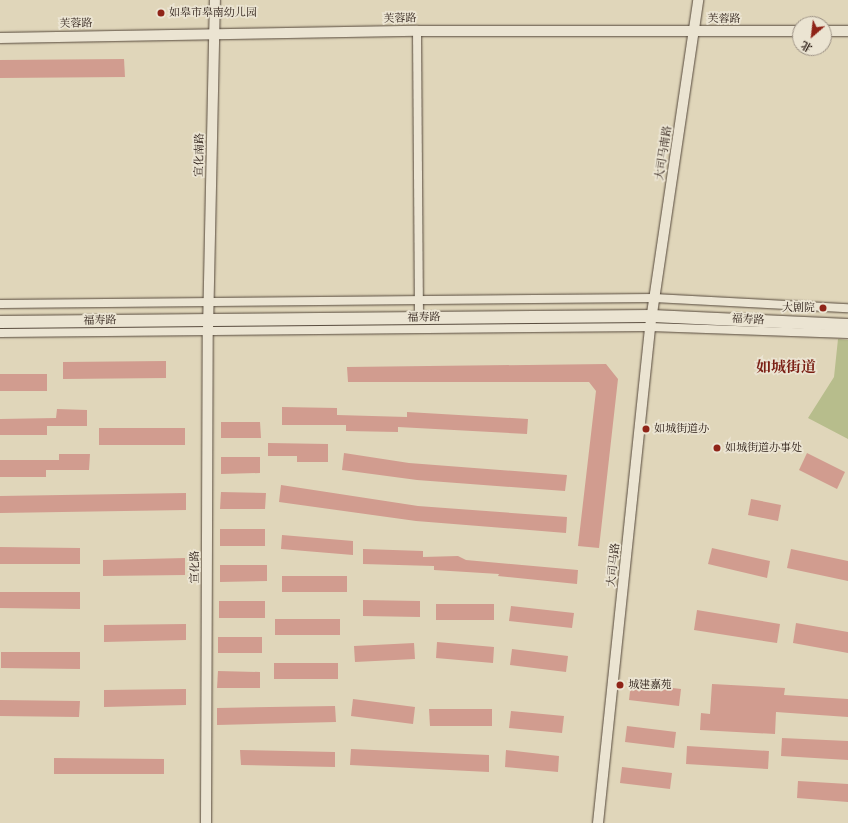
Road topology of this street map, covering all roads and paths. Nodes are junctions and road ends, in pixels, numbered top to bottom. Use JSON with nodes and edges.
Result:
{"nodes":[{"id":1,"x":215,"y":0,"type":"edge"},
{"id":2,"x":698,"y":0,"type":"edge"},
{"id":3,"x":417,"y":31,"type":"junction"},
{"id":4,"x":792,"y":31,"type":"edge"},
{"id":5,"x":832,"y":31,"type":"edge"},
{"id":6,"x":848,"y":31,"type":"edge"},
{"id":7,"x":694,"y":32,"type":"junction"},
{"id":8,"x":215,"y":34,"type":"junction"},
{"id":9,"x":0,"y":38,"type":"edge"},
{"id":10,"x":0,"y":304,"type":"edge"},
{"id":11,"x":419,"y":304,"type":"junction"},
{"id":12,"x":848,"y":308,"type":"edge"},
{"id":13,"x":652,"y":312,"type":"junction"},
{"id":14,"x":0,"y":314,"type":"edge"},
{"id":15,"x":209,"y":316,"type":"junction"},
{"id":16,"x":848,"y":318,"type":"edge"},
{"id":17,"x":0,"y":322,"type":"edge"},
{"id":18,"x":848,"y":325,"type":"edge"},
{"id":19,"x":0,"y":333,"type":"edge"},
{"id":20,"x":848,"y":334,"type":"edge"},
{"id":21,"x":206,"y":823,"type":"edge"},
{"id":22,"x":598,"y":823,"type":"edge"}],
"edges":[{"from":1,"to":8,"type":"street","name":"宣化南路"},
{"from":2,"to":7,"type":"street","name":"大司马南路"},
{"from":3,"to":7,"type":"street","name":"芙蓉路"},
{"from":3,"to":8,"type":"street","name":"芙蓉路"},
{"from":3,"to":11,"type":"street"},
{"from":4,"to":7,"type":"street","name":"芙蓉路"},
{"from":5,"to":6,"type":"street"},
{"from":7,"to":13,"type":"street","name":"大司马南路"},
{"from":8,"to":9,"type":"street","name":"芙蓉路"},
{"from":8,"to":15,"type":"street","name":"宣化南路"},
{"from":10,"to":15,"type":"street"},
{"from":11,"to":13,"type":"main road","name":"福寿路"},
{"from":11,"to":15,"type":"main road","name":"福寿路"},
{"from":12,"to":13,"type":"street"},
{"from":13,"to":15,"type":"main road","name":"福寿路"},
{"from":13,"to":16,"type":"main road","name":"福寿路"},
{"from":13,"to":18,"type":"main road","name":"福寿路"},
{"from":13,"to":20,"type":"street"},
{"from":13,"to":22,"type":"street","name":"大司马路"},
{"from":14,"to":15,"type":"main road","name":"福寿路"},
{"from":15,"to":17,"type":"main road","name":"福寿路"},
{"from":15,"to":19,"type":"street"},
{"from":15,"to":21,"type":"street","name":"宣化路"}]}
